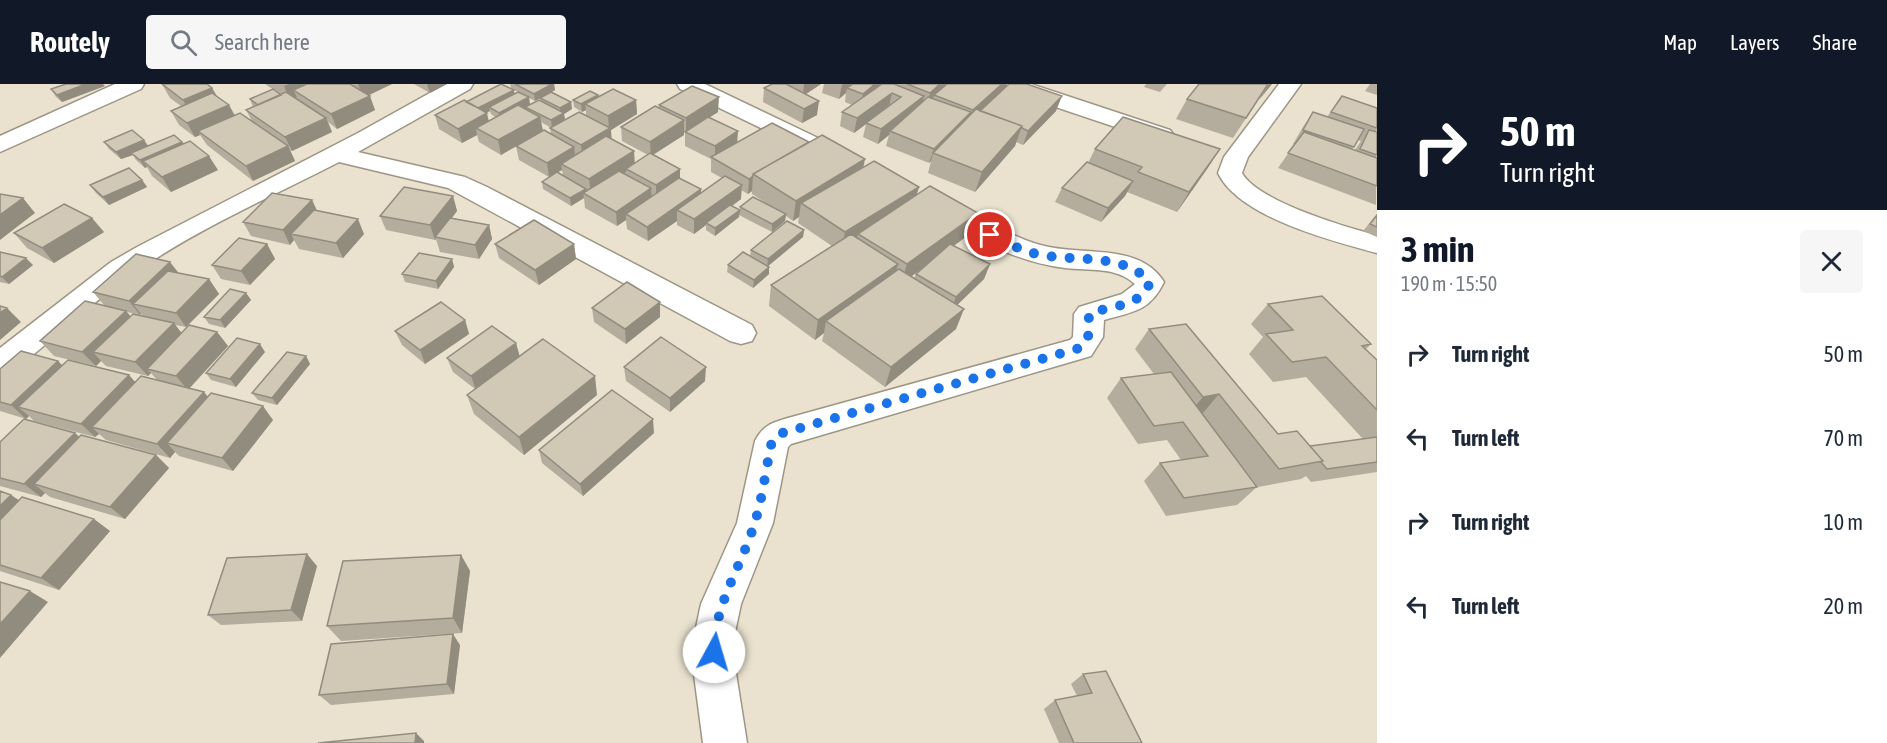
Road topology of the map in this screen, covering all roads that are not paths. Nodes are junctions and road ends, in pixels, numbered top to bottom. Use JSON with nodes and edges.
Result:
{"nodes":[{"id":1,"x":133,"y":84,"type":"edge"},
{"id":2,"x":462,"y":84,"type":"edge"},
{"id":3,"x":688,"y":84,"type":"edge"},
{"id":4,"x":1010,"y":84,"type":"edge"},
{"id":5,"x":1290,"y":84,"type":"edge"},
{"id":6,"x":1179,"y":140,"type":"edge"},
{"id":7,"x":0,"y":145,"type":"edge"},
{"id":8,"x":336,"y":154,"type":"junction"},
{"id":9,"x":834,"y":155,"type":"edge"},
{"id":10,"x":916,"y":196,"type":"edge"},
{"id":11,"x":1377,"y":244,"type":"edge"},
{"id":12,"x":741,"y":333,"type":"dead end"},
{"id":13,"x":0,"y":365,"type":"edge"},
{"id":14,"x":725,"y":743,"type":"edge"}],
"edges":[{"from":1,"to":7,"type":"street"},
{"from":2,"to":8,"type":"street"},
{"from":3,"to":9,"type":"street"},
{"from":4,"to":6,"type":"street"},
{"from":5,"to":11,"type":"street"},
{"from":8,"to":12,"type":"street"},
{"from":8,"to":13,"type":"street"},
{"from":10,"to":14,"type":"street"}]}
